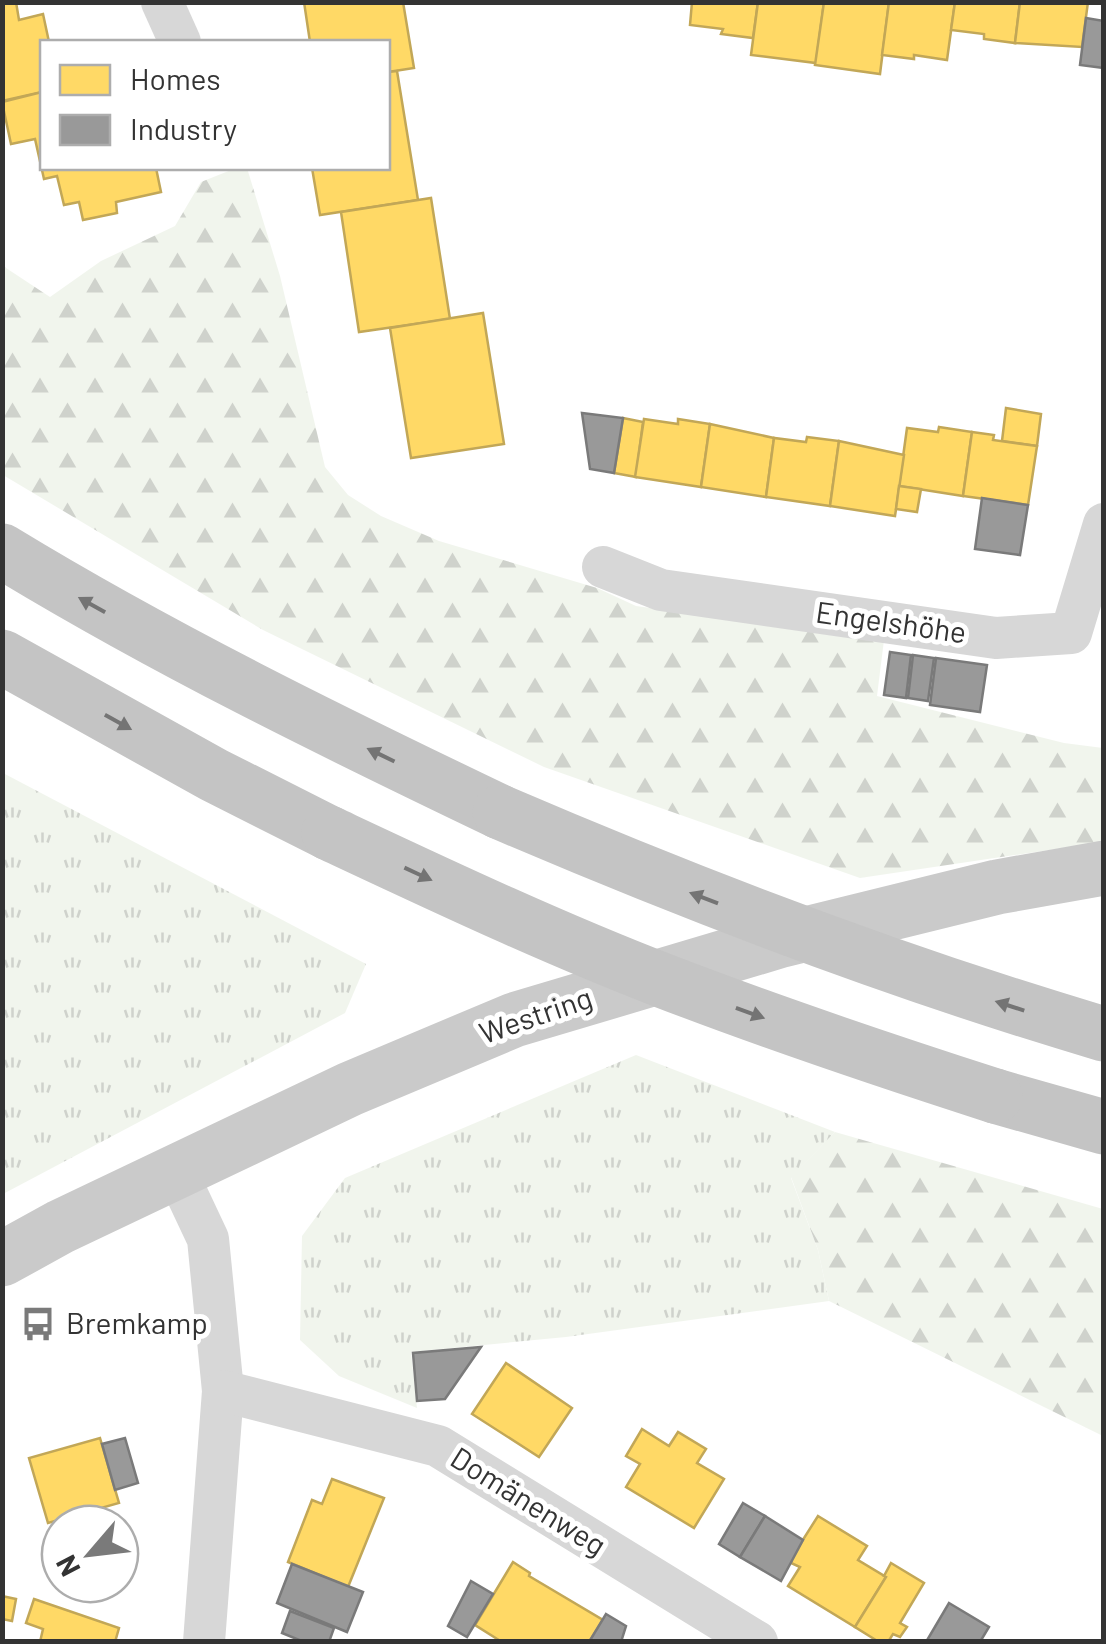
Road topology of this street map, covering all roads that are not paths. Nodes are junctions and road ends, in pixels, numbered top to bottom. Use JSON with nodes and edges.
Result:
{"nodes":[{"id":1,"x":162,"y":2,"type":"edge"},
{"id":2,"x":179,"y":40,"type":"edge"},
{"id":3,"x":1104,"y":524,"type":"edge"},
{"id":4,"x":2,"y":551,"type":"edge"},
{"id":5,"x":603,"y":567,"type":"dead end"},
{"id":6,"x":2,"y":657,"type":"edge"},
{"id":7,"x":1104,"y":868,"type":"edge"},
{"id":8,"x":1104,"y":1034,"type":"edge"},
{"id":9,"x":1104,"y":1127,"type":"edge"},
{"id":10,"x":176,"y":1171,"type":"junction"},
{"id":11,"x":2,"y":1260,"type":"edge"},
{"id":12,"x":223,"y":1391,"type":"junction"},
{"id":13,"x":204,"y":1642,"type":"edge"},
{"id":14,"x":756,"y":1642,"type":"edge"}],
"edges":[{"from":1,"to":2,"type":"street"},
{"from":3,"to":5,"type":"street","name":"Engelshöhe"},
{"from":8,"to":4,"type":"highway","one_way":true,"bridge":true},
{"from":6,"to":9,"type":"highway","one_way":true,"bridge":true},
{"from":7,"to":10,"type":"main road","name":"Westring"},
{"from":10,"to":11,"type":"main road","name":"Westring"},
{"from":10,"to":12,"type":"street"},
{"from":12,"to":13,"type":"street"},
{"from":12,"to":14,"type":"street","name":"Domänenweg"}]}
